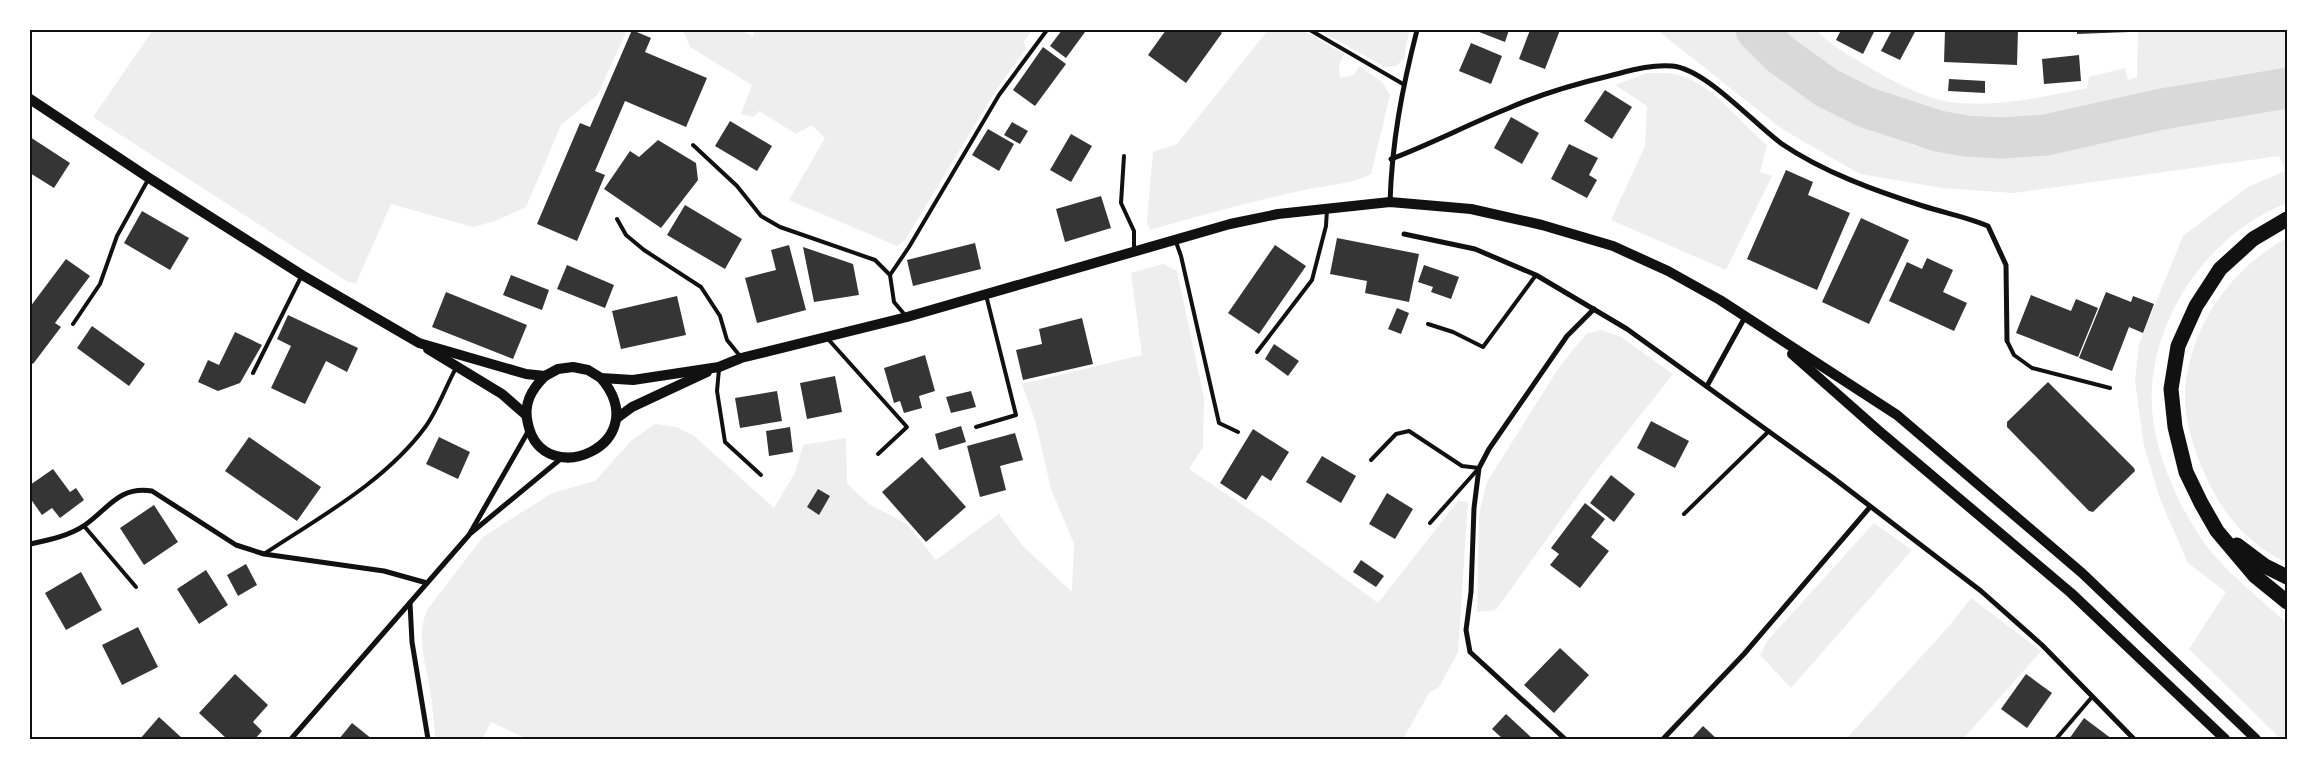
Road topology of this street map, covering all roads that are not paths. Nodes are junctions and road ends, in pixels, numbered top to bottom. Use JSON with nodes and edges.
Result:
{"nodes":[{"id":1,"x":1047,"y":30,"type":"edge"},
{"id":2,"x":1310,"y":30,"type":"edge"},
{"id":3,"x":1417,"y":30,"type":"edge"},
{"id":4,"x":1403,"y":84,"type":"junction"},
{"id":5,"x":30,"y":99,"type":"edge"},
{"id":6,"x":693,"y":145,"type":"dead end"},
{"id":7,"x":1124,"y":156,"type":"dead end"},
{"id":8,"x":1391,"y":159,"type":"junction"},
{"id":9,"x":149,"y":178,"type":"junction"},
{"id":10,"x":1390,"y":202,"type":"junction"},
{"id":11,"x":1327,"y":209,"type":"junction"},
{"id":12,"x":2287,"y":218,"type":"edge"},
{"id":13,"x":617,"y":219,"type":"dead end"},
{"id":14,"x":1404,"y":234,"type":"dead end"},
{"id":15,"x":1175,"y":240,"type":"junction"},
{"id":16,"x":1134,"y":252,"type":"junction"},
{"id":17,"x":890,"y":274,"type":"junction"},
{"id":18,"x":302,"y":275,"type":"junction"},
{"id":19,"x":1536,"y":275,"type":"junction"},
{"id":20,"x":986,"y":295,"type":"junction"},
{"id":21,"x":1594,"y":309,"type":"junction"},
{"id":22,"x":907,"y":317,"type":"junction"},
{"id":23,"x":1745,"y":317,"type":"junction"},
{"id":24,"x":73,"y":324,"type":"dead end"},
{"id":25,"x":1428,"y":324,"type":"dead end"},
{"id":26,"x":1769,"y":333,"type":"junction"},
{"id":27,"x":826,"y":337,"type":"junction"},
{"id":28,"x":2008,"y":341,"type":"joint"},
{"id":29,"x":419,"y":343,"type":"junction"},
{"id":30,"x":1257,"y":352,"type":"dead end"},
{"id":31,"x":741,"y":358,"type":"junction"},
{"id":32,"x":719,"y":367,"type":"junction"},
{"id":33,"x":456,"y":368,"type":"junction"},
{"id":34,"x":253,"y":373,"type":"dead end"},
{"id":35,"x":545,"y":376,"type":"junction"},
{"id":36,"x":601,"y":378,"type":"junction"},
{"id":37,"x":1706,"y":386,"type":"junction"},
{"id":38,"x":2110,"y":388,"type":"dead end"},
{"id":39,"x":526,"y":415,"type":"junction"},
{"id":40,"x":617,"y":418,"type":"junction"},
{"id":41,"x":976,"y":427,"type":"dead end"},
{"id":42,"x":529,"y":430,"type":"junction"},
{"id":43,"x":1769,"y":431,"type":"junction"},
{"id":44,"x":1238,"y":432,"type":"dead end"},
{"id":45,"x":878,"y":454,"type":"dead end"},
{"id":46,"x":563,"y":457,"type":"junction"},
{"id":47,"x":1371,"y":460,"type":"dead end"},
{"id":48,"x":1480,"y":468,"type":"junction"},
{"id":49,"x":762,"y":475,"type":"dead end"},
{"id":50,"x":1870,"y":507,"type":"junction"},
{"id":51,"x":1684,"y":514,"type":"dead end"},
{"id":52,"x":1430,"y":523,"type":"dead end"},
{"id":53,"x":84,"y":526,"type":"junction"},
{"id":54,"x":2217,"y":531,"type":"junction"},
{"id":55,"x":469,"y":535,"type":"junction"},
{"id":56,"x":30,"y":544,"type":"edge"},
{"id":57,"x":264,"y":554,"type":"junction"},
{"id":58,"x":2287,"y":577,"type":"edge"},
{"id":59,"x":427,"y":583,"type":"junction"},
{"id":60,"x":136,"y":587,"type":"dead end"},
{"id":61,"x":2287,"y":602,"type":"edge"},
{"id":62,"x":410,"y":603,"type":"junction"},
{"id":63,"x":2092,"y":697,"type":"junction"},
{"id":64,"x":291,"y":739,"type":"edge"},
{"id":65,"x":428,"y":739,"type":"edge"},
{"id":66,"x":1565,"y":739,"type":"edge"},
{"id":67,"x":1663,"y":739,"type":"edge"},
{"id":68,"x":2056,"y":739,"type":"edge"},
{"id":69,"x":2134,"y":739,"type":"edge"},
{"id":70,"x":2225,"y":739,"type":"edge"},
{"id":71,"x":2256,"y":739,"type":"edge"}],
"edges":[{"from":1,"to":17,"type":"lane"},
{"from":2,"to":4,"type":"lane"},
{"from":3,"to":4,"type":"street"},
{"from":4,"to":8,"type":"street"},
{"from":5,"to":9,"type":"main road"},
{"from":6,"to":17,"type":"lane"},
{"from":7,"to":16,"type":"lane"},
{"from":8,"to":10,"type":"street"},
{"from":8,"to":28,"type":"street"},
{"from":9,"to":18,"type":"main road"},
{"from":9,"to":24,"type":"lane"},
{"from":10,"to":11,"type":"main road"},
{"from":10,"to":23,"type":"main road"},
{"from":11,"to":15,"type":"main road"},
{"from":11,"to":30,"type":"lane"},
{"from":12,"to":54,"type":"highway"},
{"from":13,"to":31,"type":"lane"},
{"from":14,"to":19,"type":"street"},
{"from":15,"to":16,"type":"main road"},
{"from":15,"to":44,"type":"lane"},
{"from":16,"to":20,"type":"main road"},
{"from":17,"to":22,"type":"lane"},
{"from":18,"to":29,"type":"main road"},
{"from":18,"to":34,"type":"lane"},
{"from":19,"to":21,"type":"street"},
{"from":19,"to":25,"type":"lane"},
{"from":20,"to":22,"type":"main road"},
{"from":20,"to":41,"type":"lane"},
{"from":21,"to":37,"type":"street"},
{"from":21,"to":48,"type":"street"},
{"from":22,"to":27,"type":"main road"},
{"from":23,"to":26,"type":"main road"},
{"from":23,"to":37,"type":"street"},
{"from":26,"to":70,"type":"main road"},
{"from":26,"to":71,"type":"main road"},
{"from":27,"to":31,"type":"main road"},
{"from":27,"to":45,"type":"lane"},
{"from":28,"to":38,"type":"lane"},
{"from":29,"to":33,"type":"main road"},
{"from":29,"to":35,"type":"main road"},
{"from":31,"to":32,"type":"main road"},
{"from":32,"to":36,"type":"main road"},
{"from":32,"to":40,"type":"main road"},
{"from":32,"to":49,"type":"lane"},
{"from":33,"to":39,"type":"main road"},
{"from":33,"to":57,"type":"lane"},
{"from":35,"to":36,"type":"main road"},
{"from":35,"to":39,"type":"main road"},
{"from":36,"to":40,"type":"main road"},
{"from":37,"to":43,"type":"street"},
{"from":39,"to":42,"type":"main road"},
{"from":40,"to":46,"type":"main road"},
{"from":42,"to":46,"type":"main road"},
{"from":42,"to":55,"type":"street"},
{"from":43,"to":50,"type":"street"},
{"from":43,"to":51,"type":"lane"},
{"from":46,"to":55,"type":"street"},
{"from":47,"to":48,"type":"lane"},
{"from":48,"to":52,"type":"lane"},
{"from":48,"to":66,"type":"street"},
{"from":50,"to":63,"type":"street"},
{"from":50,"to":67,"type":"street"},
{"from":53,"to":56,"type":"street"},
{"from":53,"to":57,"type":"street"},
{"from":53,"to":60,"type":"lane"},
{"from":54,"to":58,"type":"highway"},
{"from":54,"to":61,"type":"highway"},
{"from":55,"to":59,"type":"street"},
{"from":57,"to":59,"type":"street"},
{"from":59,"to":62,"type":"street"},
{"from":62,"to":64,"type":"street"},
{"from":62,"to":65,"type":"street"},
{"from":63,"to":68,"type":"lane"},
{"from":63,"to":69,"type":"street"}]}
